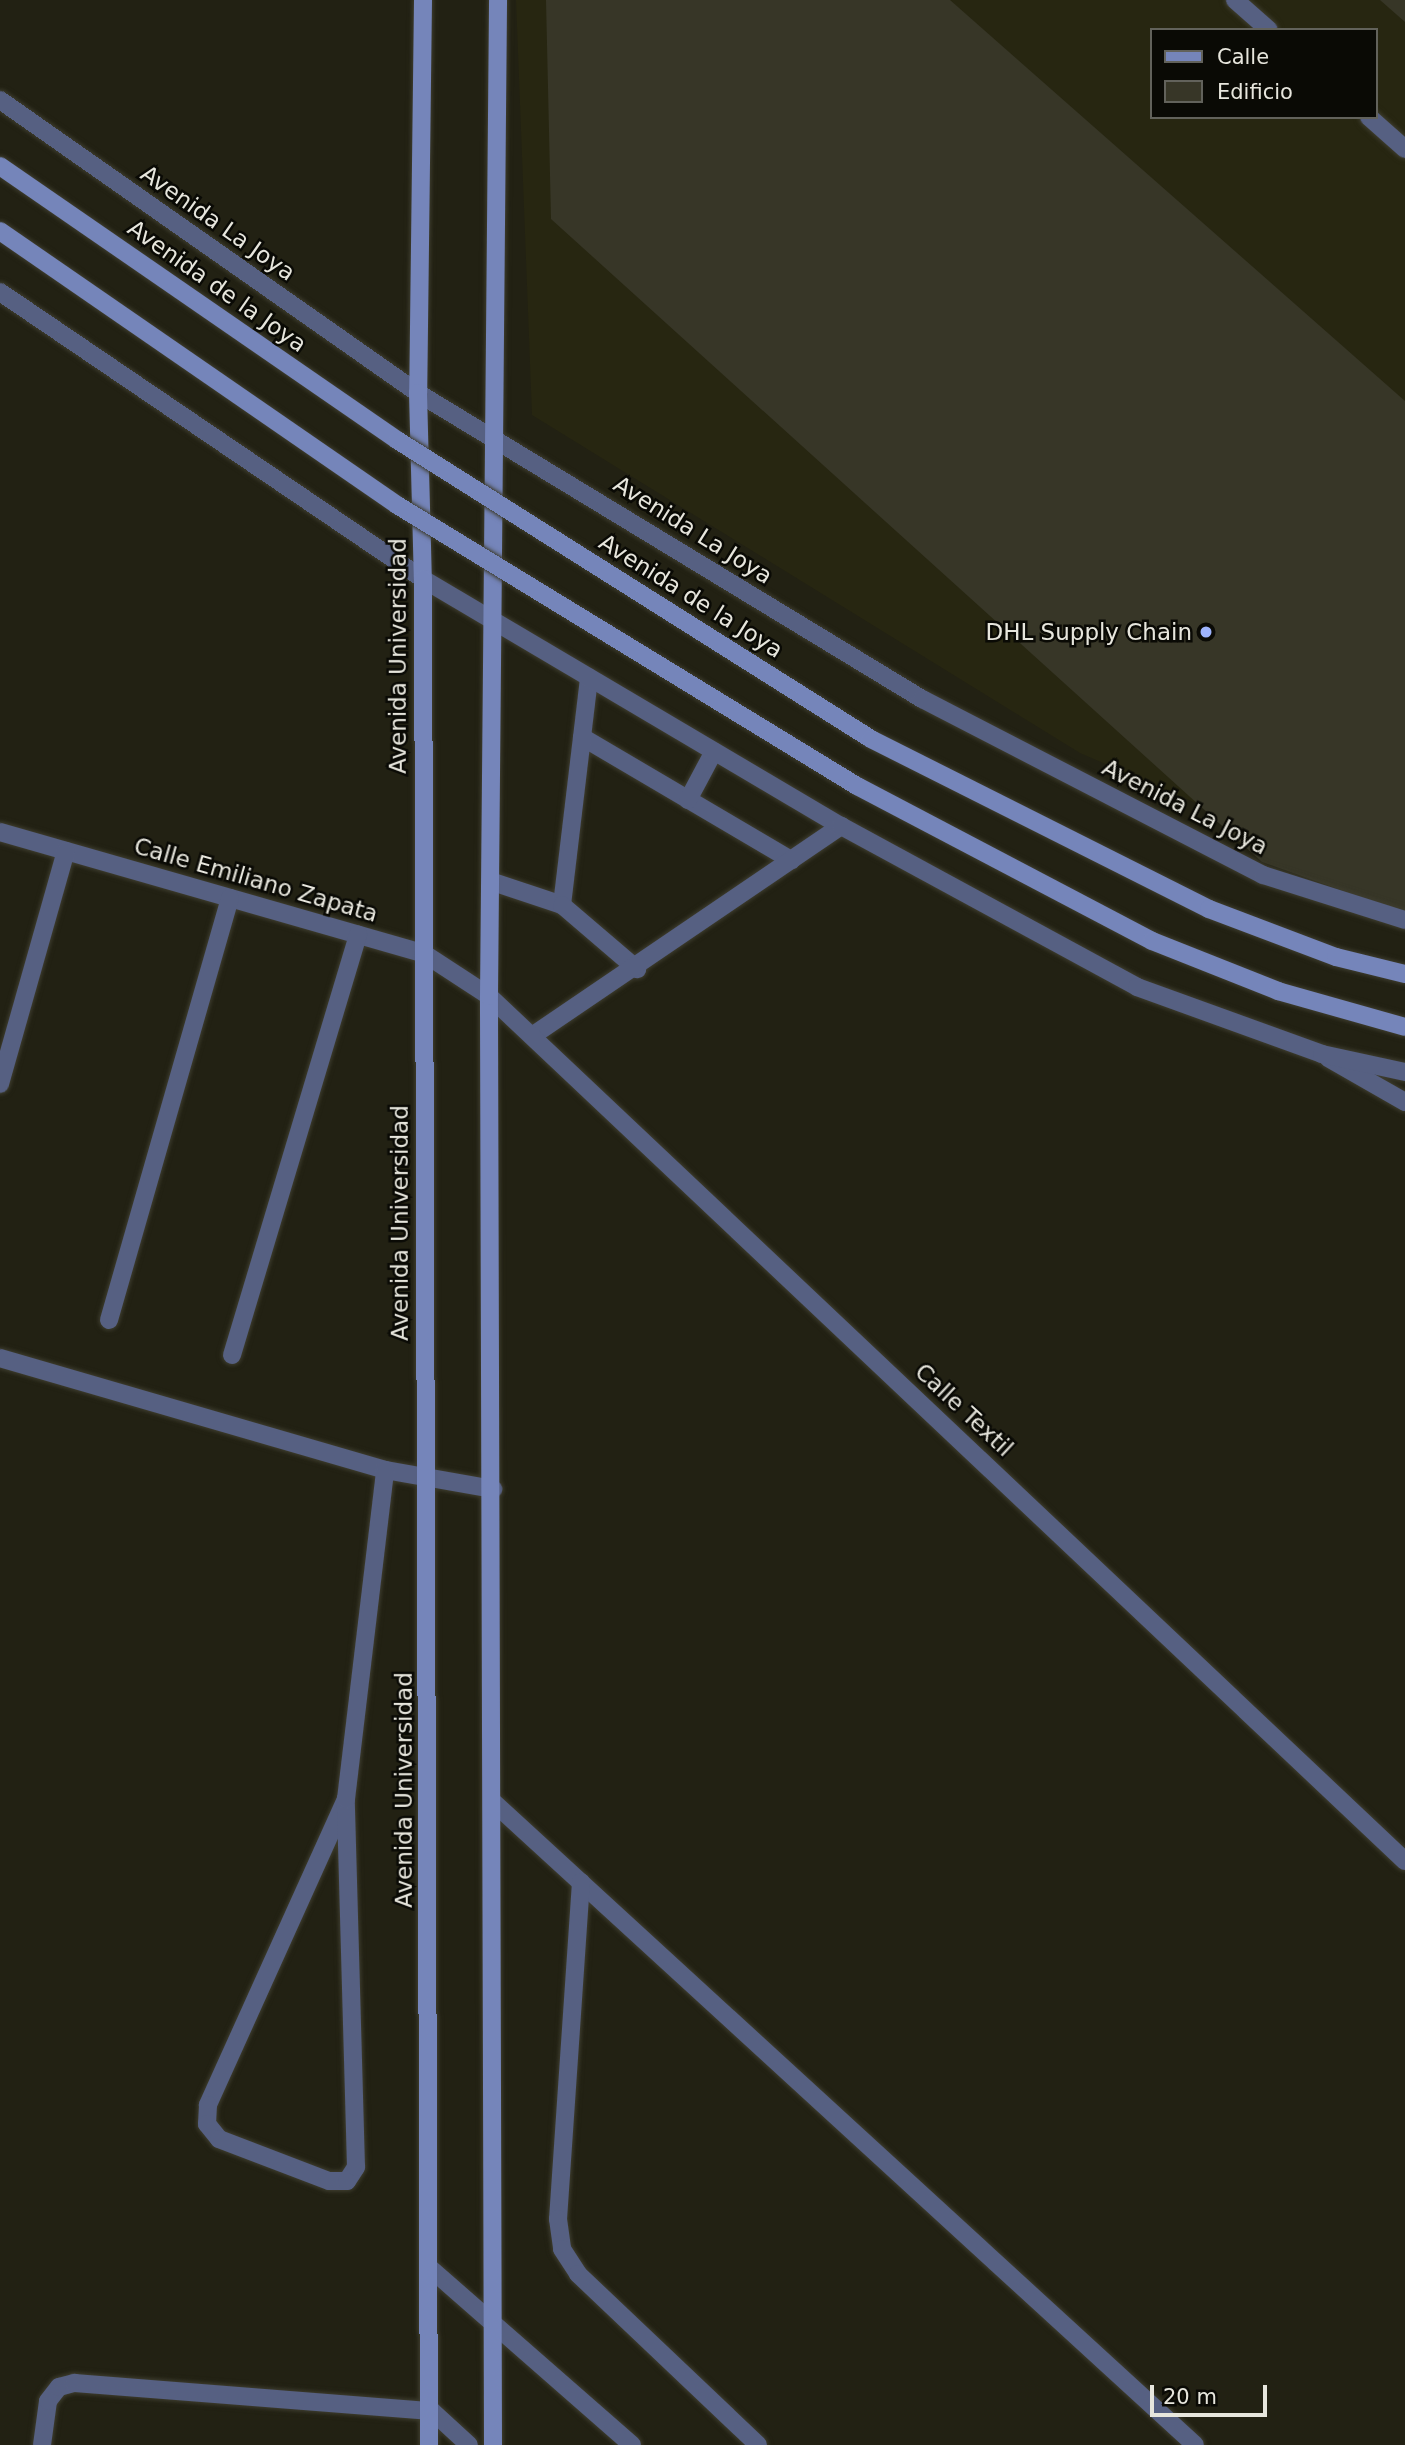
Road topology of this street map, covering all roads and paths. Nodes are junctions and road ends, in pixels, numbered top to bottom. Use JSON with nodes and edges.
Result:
{"nodes":[{"id":1,"x":423,"y":0,"type":"edge"},
{"id":2,"x":498,"y":0,"type":"edge"},
{"id":3,"x":1235,"y":0,"type":"edge"},
{"id":4,"x":1267,"y":28,"type":"edge"},
{"id":5,"x":0,"y":100,"type":"edge"},
{"id":6,"x":1371,"y":119,"type":"edge"},
{"id":7,"x":1405,"y":149,"type":"edge"},
{"id":8,"x":0,"y":166,"type":"edge"},
{"id":9,"x":0,"y":231,"type":"edge"},
{"id":10,"x":0,"y":292,"type":"edge"},
{"id":11,"x":418,"y":393,"type":"junction"},
{"id":12,"x":495,"y":438,"type":"junction"},
{"id":13,"x":423,"y":579,"type":"junction"},
{"id":14,"x":496,"y":623,"type":"junction"},
{"id":15,"x":589,"y":678,"type":"junction"},
{"id":16,"x":582,"y":737,"type":"junction"},
{"id":17,"x":714,"y":751,"type":"junction"},
{"id":18,"x":688,"y":800,"type":"junction"},
{"id":19,"x":841,"y":826,"type":"junction"},
{"id":20,"x":0,"y":832,"type":"edge"},
{"id":21,"x":66,"y":851,"type":"junction"},
{"id":22,"x":791,"y":860,"type":"junction"},
{"id":23,"x":493,"y":882,"type":"junction"},
{"id":24,"x":230,"y":898,"type":"junction"},
{"id":25,"x":562,"y":905,"type":"junction"},
{"id":26,"x":1405,"y":920,"type":"edge"},
{"id":27,"x":358,"y":934,"type":"junction"},
{"id":28,"x":423,"y":953,"type":"junction"},
{"id":29,"x":637,"y":969,"type":"junction"},
{"id":30,"x":1405,"y":974,"type":"edge"},
{"id":31,"x":489,"y":996,"type":"junction"},
{"id":32,"x":1405,"y":1027,"type":"edge"},
{"id":33,"x":532,"y":1036,"type":"junction"},
{"id":34,"x":1322,"y":1054,"type":"junction"},
{"id":35,"x":1405,"y":1072,"type":"edge"},
{"id":36,"x":0,"y":1084,"type":"edge"},
{"id":37,"x":1405,"y":1102,"type":"edge"},
{"id":38,"x":109,"y":1320,"type":"dead end"},
{"id":39,"x":232,"y":1355,"type":"dead end"},
{"id":40,"x":0,"y":1358,"type":"edge"},
{"id":41,"x":386,"y":1470,"type":"junction"},
{"id":42,"x":426,"y":1479,"type":"junction"},
{"id":43,"x":493,"y":1489,"type":"junction"},
{"id":44,"x":346,"y":1799,"type":"junction"},
{"id":45,"x":492,"y":1801,"type":"junction"},
{"id":46,"x":1405,"y":1861,"type":"edge"},
{"id":47,"x":581,"y":1882,"type":"junction"},
{"id":48,"x":431,"y":2269,"type":"junction"},
{"id":49,"x":494,"y":2320,"type":"junction"},
{"id":50,"x":432,"y":2411,"type":"junction"},
{"id":51,"x":42,"y":2445,"type":"edge"},
{"id":52,"x":429,"y":2445,"type":"edge"},
{"id":53,"x":469,"y":2445,"type":"edge"},
{"id":54,"x":493,"y":2445,"type":"edge"},
{"id":55,"x":632,"y":2445,"type":"edge"},
{"id":56,"x":758,"y":2445,"type":"edge"},
{"id":57,"x":1195,"y":2445,"type":"edge"}],
"edges":[{"from":1,"to":11,"type":"main road","name":"Avenida Universidad"},
{"from":2,"to":12,"type":"main road"},
{"from":3,"to":4,"type":"street"},
{"from":5,"to":11,"type":"street","name":"Avenida La Joya"},
{"from":6,"to":7,"type":"street"},
{"from":8,"to":30,"type":"main road","name":"Avenida de la Joya","bridge":true},
{"from":9,"to":32,"type":"main road","bridge":true},
{"from":10,"to":13,"type":"street"},
{"from":11,"to":12,"type":"street","name":"Avenida La Joya"},
{"from":11,"to":13,"type":"main road","name":"Avenida Universidad"},
{"from":12,"to":14,"type":"main road"},
{"from":12,"to":26,"type":"street","name":"Avenida La Joya"},
{"from":13,"to":14,"type":"street"},
{"from":13,"to":28,"type":"main road","name":"Avenida Universidad"},
{"from":14,"to":15,"type":"street"},
{"from":14,"to":23,"type":"main road"},
{"from":15,"to":16,"type":"street"},
{"from":15,"to":17,"type":"street"},
{"from":16,"to":18,"type":"street"},
{"from":16,"to":25,"type":"street"},
{"from":17,"to":18,"type":"street"},
{"from":17,"to":19,"type":"street"},
{"from":18,"to":22,"type":"street"},
{"from":19,"to":22,"type":"street"},
{"from":19,"to":34,"type":"street"},
{"from":20,"to":21,"type":"street","name":"Calle Emiliano Zapata"},
{"from":21,"to":24,"type":"street","name":"Calle Emiliano Zapata"},
{"from":21,"to":36,"type":"street"},
{"from":22,"to":29,"type":"street"},
{"from":23,"to":25,"type":"street"},
{"from":23,"to":31,"type":"main road"},
{"from":24,"to":27,"type":"street","name":"Calle Emiliano Zapata"},
{"from":24,"to":38,"type":"street"},
{"from":25,"to":29,"type":"street"},
{"from":27,"to":28,"type":"street","name":"Calle Emiliano Zapata"},
{"from":27,"to":39,"type":"street"},
{"from":28,"to":31,"type":"street","name":"Calle Emiliano Zapata"},
{"from":28,"to":42,"type":"main road","name":"Avenida Universidad"},
{"from":29,"to":33,"type":"street"},
{"from":31,"to":33,"type":"street","name":"Calle Textil"},
{"from":31,"to":43,"type":"main road"},
{"from":33,"to":46,"type":"street","name":"Calle Textil"},
{"from":34,"to":35,"type":"street"},
{"from":34,"to":37,"type":"street"},
{"from":40,"to":41,"type":"street"},
{"from":41,"to":42,"type":"street"},
{"from":41,"to":44,"type":"street"},
{"from":42,"to":43,"type":"street"},
{"from":42,"to":48,"type":"main road","name":"Avenida Universidad"},
{"from":43,"to":45,"type":"main road"},
{"from":44,"to":44,"type":"street"},
{"from":45,"to":47,"type":"street"},
{"from":45,"to":49,"type":"main road"},
{"from":47,"to":56,"type":"street"},
{"from":47,"to":57,"type":"street"},
{"from":48,"to":49,"type":"street"},
{"from":48,"to":50,"type":"main road","name":"Avenida Universidad"},
{"from":49,"to":54,"type":"main road"},
{"from":49,"to":55,"type":"street"},
{"from":50,"to":51,"type":"street"},
{"from":50,"to":52,"type":"main road","name":"Avenida Universidad"},
{"from":50,"to":53,"type":"street"}]}
